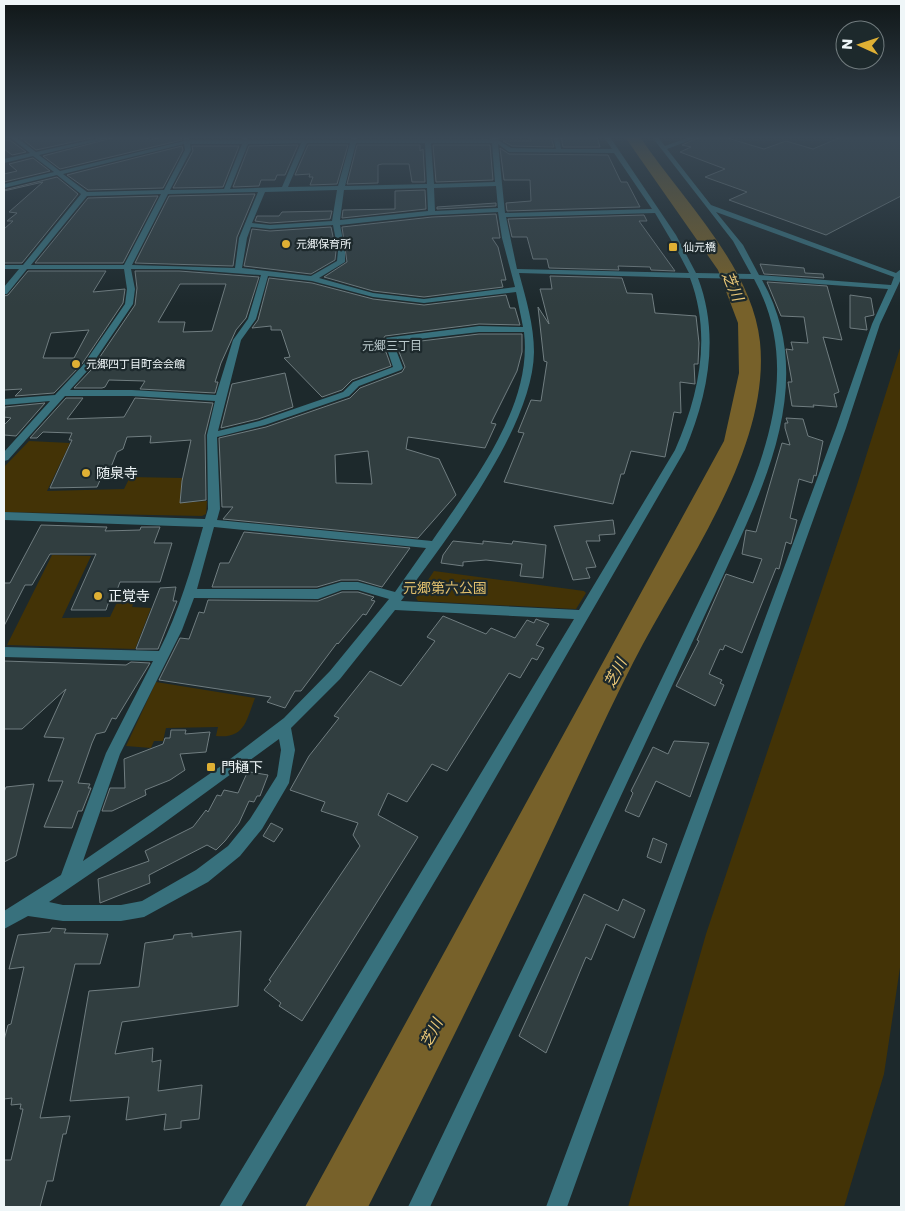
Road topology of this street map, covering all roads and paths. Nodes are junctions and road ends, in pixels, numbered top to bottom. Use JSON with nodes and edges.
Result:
{"nodes":[{"id":1,"x":166,"y":193,"type":"edge"},
{"id":2,"x":85,"y":194,"type":"joint"},
{"id":3,"x":124,"y":194,"type":"edge"},
{"id":4,"x":261,"y":194,"type":"edge"},
{"id":5,"x":339,"y":194,"type":"edge"},
{"id":6,"x":431,"y":194,"type":"edge"},
{"id":7,"x":500,"y":194,"type":"edge"},
{"id":8,"x":645,"y":194,"type":"edge"},
{"id":9,"x":698,"y":194,"type":"edge"},
{"id":10,"x":708,"y":207,"type":"junction"},
{"id":11,"x":657,"y":211,"type":"junction"},
{"id":12,"x":432,"y":213,"type":"junction"},
{"id":13,"x":502,"y":213,"type":"junction"},
{"id":14,"x":335,"y":223,"type":"junction"},
{"id":15,"x":250,"y":225,"type":"junction"},
{"id":16,"x":24,"y":266,"type":"junction"},
{"id":17,"x":127,"y":266,"type":"junction"},
{"id":18,"x":4,"y":267,"type":"edge"},
{"id":19,"x":238,"y":270,"type":"junction"},
{"id":20,"x":514,"y":271,"type":"junction"},
{"id":21,"x":265,"y":273,"type":"junction"},
{"id":22,"x":698,"y":276,"type":"junction"},
{"id":23,"x":754,"y":277,"type":"junction"},
{"id":24,"x":897,"y":278,"type":"edge"},
{"id":25,"x":312,"y":279,"type":"junction"},
{"id":26,"x":518,"y":289,"type":"junction"},
{"id":27,"x":4,"y":292,"type":"edge"},
{"id":28,"x":528,"y":330,"type":"junction"},
{"id":29,"x":61,"y":395,"type":"junction"},
{"id":30,"x":220,"y":398,"type":"junction"},
{"id":31,"x":4,"y":402,"type":"edge"},
{"id":32,"x":212,"y":435,"type":"junction"},
{"id":33,"x":4,"y":458,"type":"edge"},
{"id":34,"x":4,"y":516,"type":"edge"},
{"id":35,"x":209,"y":522,"type":"junction"},
{"id":36,"x":435,"y":545,"type":"junction"},
{"id":37,"x":190,"y":593,"type":"junction"},
{"id":38,"x":394,"y":601,"type":"junction"},
{"id":39,"x":582,"y":615,"type":"junction"},
{"id":40,"x":4,"y":652,"type":"edge"},
{"id":41,"x":162,"y":656,"type":"junction"},
{"id":42,"x":284,"y":726,"type":"junction"},
{"id":43,"x":68,"y":879,"type":"junction"},
{"id":44,"x":26,"y":907,"type":"junction"},
{"id":45,"x":4,"y":921,"type":"edge"},
{"id":46,"x":229,"y":1207,"type":"edge"},
{"id":47,"x":418,"y":1207,"type":"edge"},
{"id":48,"x":557,"y":1207,"type":"edge"}],
"edges":[{"from":1,"to":17,"type":"street"},
{"from":2,"to":3,"type":"street"},
{"from":2,"to":16,"type":"street"},
{"from":4,"to":15,"type":"street"},
{"from":5,"to":14,"type":"street"},
{"from":6,"to":12,"type":"street"},
{"from":7,"to":13,"type":"street"},
{"from":8,"to":11,"type":"street"},
{"from":9,"to":10,"type":"street"},
{"from":10,"to":23,"type":"street"},
{"from":10,"to":24,"type":"street"},
{"from":11,"to":13,"type":"street"},
{"from":11,"to":22,"type":"street"},
{"from":12,"to":13,"type":"street"},
{"from":12,"to":14,"type":"street"},
{"from":13,"to":20,"type":"street"},
{"from":14,"to":15,"type":"street"},
{"from":14,"to":25,"type":"street"},
{"from":15,"to":19,"type":"street"},
{"from":16,"to":17,"type":"street"},
{"from":16,"to":18,"type":"street"},
{"from":16,"to":27,"type":"street"},
{"from":17,"to":19,"type":"street"},
{"from":17,"to":29,"type":"street"},
{"from":19,"to":21,"type":"street"},
{"from":20,"to":22,"type":"street"},
{"from":20,"to":26,"type":"street"},
{"from":21,"to":25,"type":"street"},
{"from":21,"to":30,"type":"street"},
{"from":22,"to":23,"type":"street"},
{"from":22,"to":39,"type":"street"},
{"from":23,"to":24,"type":"street"},
{"from":23,"to":47,"type":"street"},
{"from":24,"to":48,"type":"street"},
{"from":25,"to":26,"type":"street"},
{"from":26,"to":28,"type":"street"},
{"from":28,"to":32,"type":"street"},
{"from":28,"to":36,"type":"street"},
{"from":29,"to":30,"type":"street"},
{"from":29,"to":31,"type":"street"},
{"from":29,"to":33,"type":"street"},
{"from":30,"to":32,"type":"street"},
{"from":32,"to":35,"type":"street"},
{"from":34,"to":35,"type":"street"},
{"from":35,"to":36,"type":"street"},
{"from":35,"to":37,"type":"street"},
{"from":36,"to":38,"type":"street"},
{"from":37,"to":38,"type":"street"},
{"from":37,"to":41,"type":"street"},
{"from":38,"to":39,"type":"street"},
{"from":38,"to":42,"type":"street"},
{"from":39,"to":46,"type":"street"},
{"from":40,"to":41,"type":"street"},
{"from":41,"to":43,"type":"street"},
{"from":42,"to":43,"type":"street"},
{"from":42,"to":44,"type":"street"},
{"from":43,"to":44,"type":"street"},
{"from":44,"to":45,"type":"street"}]}
